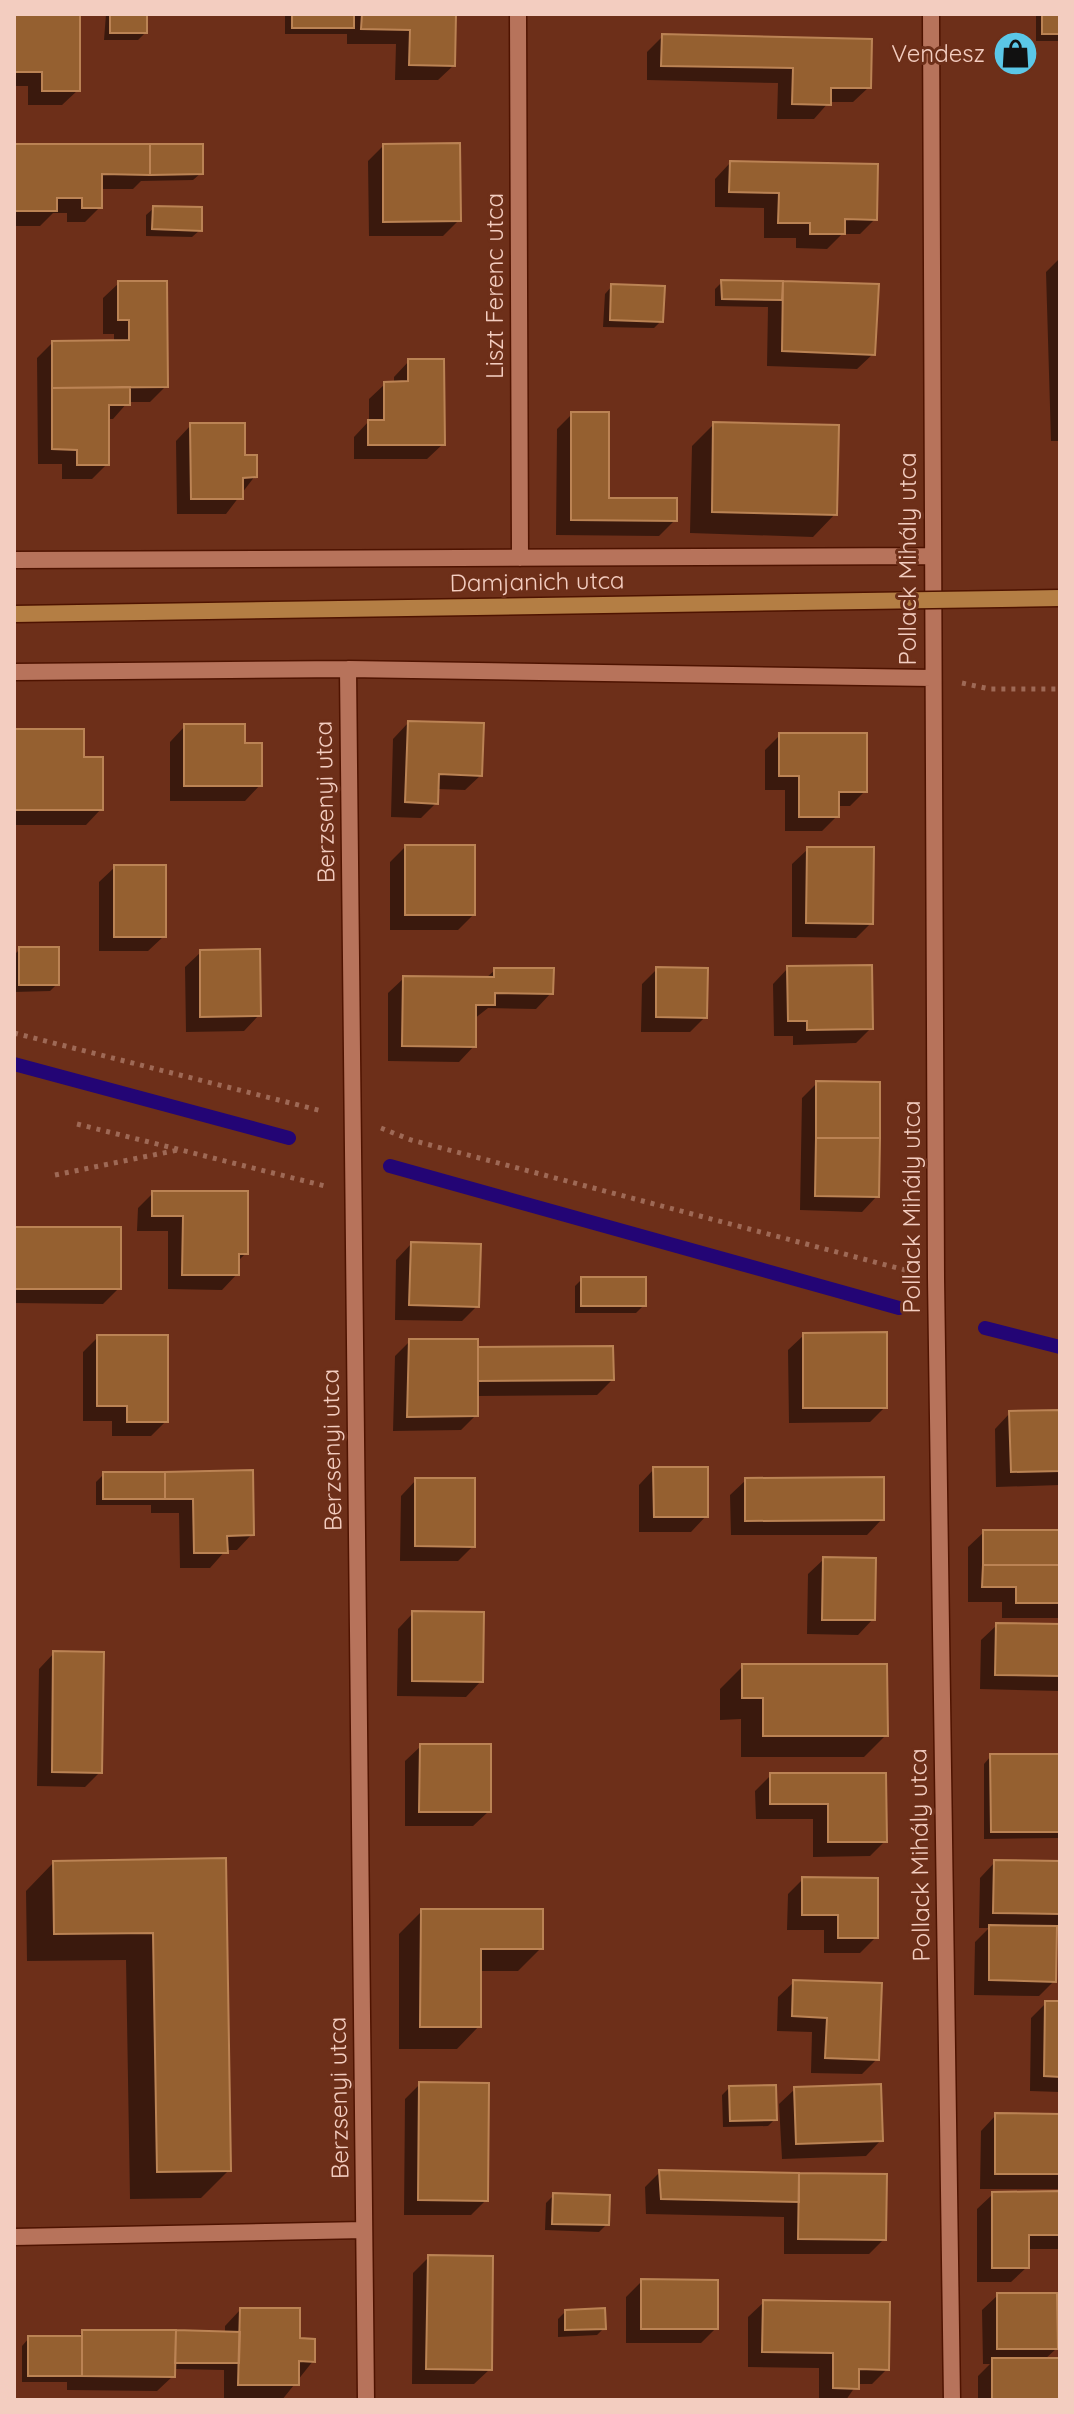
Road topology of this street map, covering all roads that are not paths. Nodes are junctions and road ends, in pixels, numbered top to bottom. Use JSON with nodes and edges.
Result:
{"nodes":[{"id":1,"x":518,"y":14,"type":"edge"},
{"id":2,"x":931,"y":14,"type":"edge"},
{"id":3,"x":932,"y":556,"type":"junction"},
{"id":4,"x":520,"y":558,"type":"junction"},
{"id":5,"x":14,"y":560,"type":"edge"},
{"id":6,"x":1060,"y":598,"type":"edge"},
{"id":7,"x":14,"y":614,"type":"edge"},
{"id":8,"x":348,"y":669,"type":"junction"},
{"id":9,"x":14,"y":672,"type":"edge"},
{"id":10,"x":932,"y":678,"type":"junction"},
{"id":11,"x":364,"y":2230,"type":"junction"},
{"id":12,"x":14,"y":2237,"type":"edge"},
{"id":13,"x":366,"y":2400,"type":"edge"},
{"id":14,"x":952,"y":2400,"type":"edge"}],
"edges":[{"from":1,"to":4,"type":"street","name":"Liszt Ferenc utca"},
{"from":2,"to":3,"type":"street","name":"Pollack Mihály utca"},
{"from":3,"to":4,"type":"street","name":"Damjanich utca"},
{"from":3,"to":10,"type":"street","name":"Pollack Mihály utca"},
{"from":4,"to":5,"type":"street","name":"Damjanich utca"},
{"from":6,"to":7,"type":"main road","name":"Damjanich utca","bridge":true},
{"from":8,"to":9,"type":"street"},
{"from":8,"to":10,"type":"street"},
{"from":8,"to":11,"type":"street","name":"Berzsenyi utca"},
{"from":10,"to":14,"type":"street","name":"Pollack Mihály utca"},
{"from":11,"to":12,"type":"street"},
{"from":11,"to":13,"type":"street","name":"Berzsenyi utca"}]}
